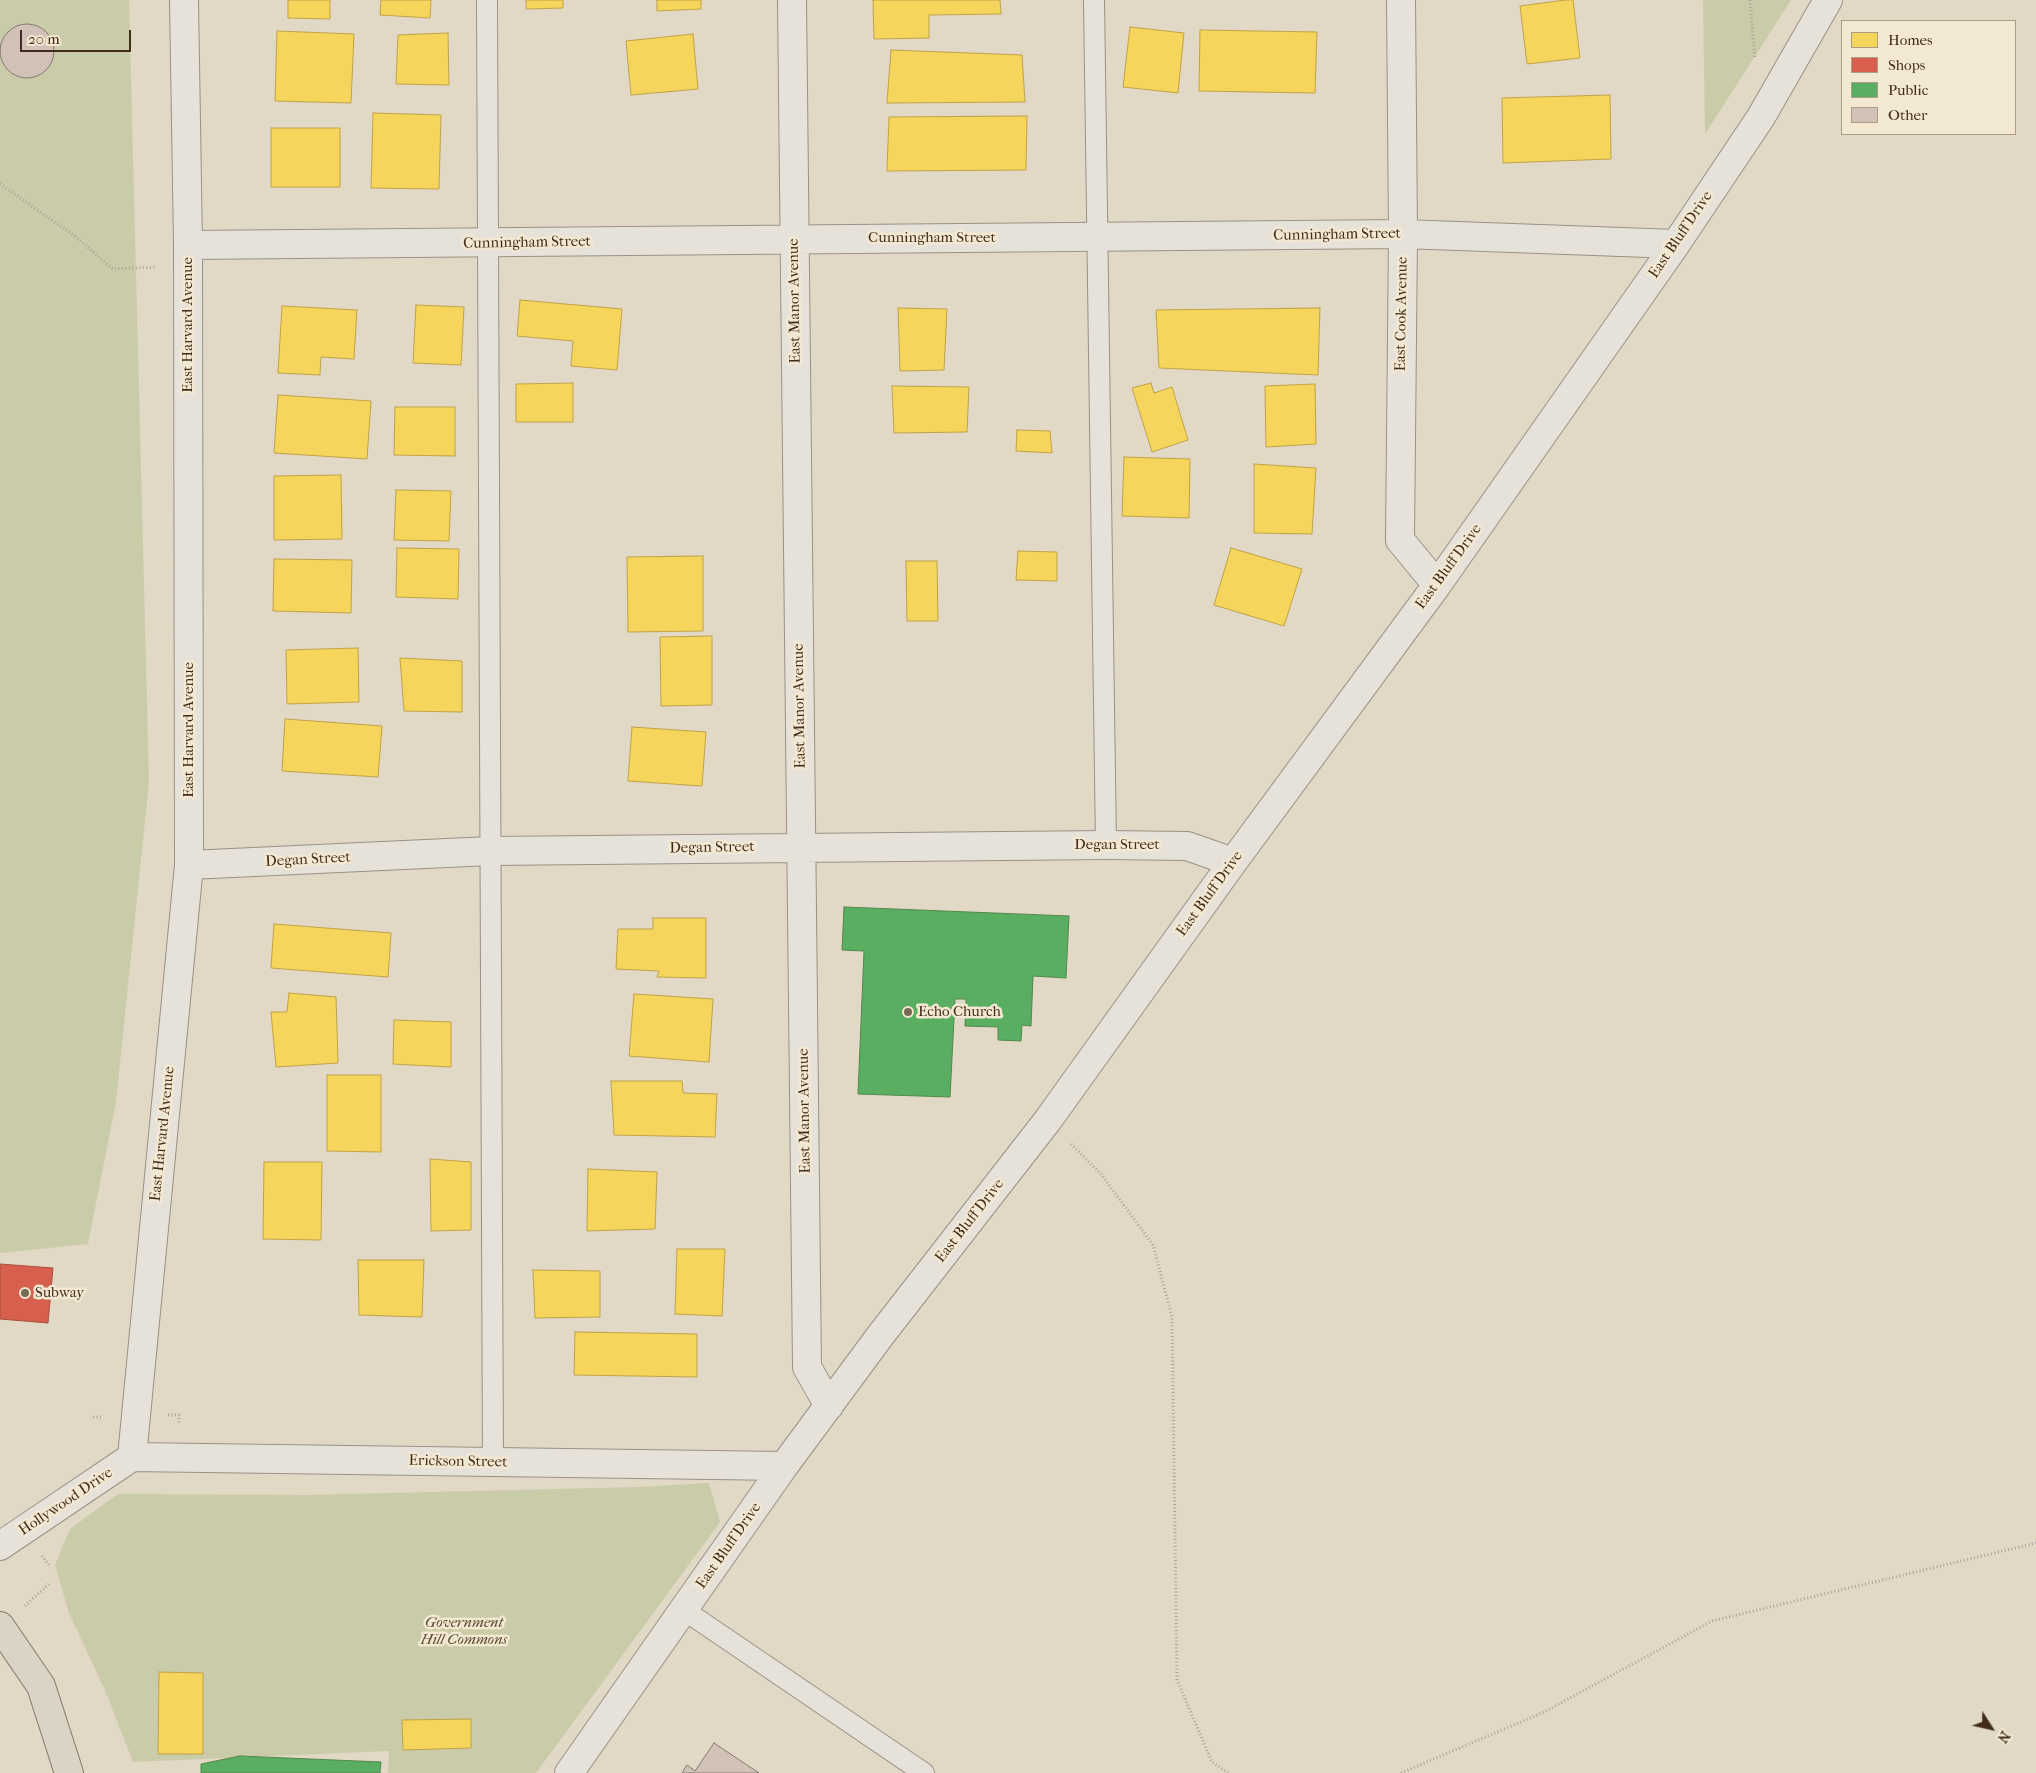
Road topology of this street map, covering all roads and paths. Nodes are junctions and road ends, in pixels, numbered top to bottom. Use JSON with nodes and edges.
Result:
{"nodes":[{"id":1,"x":184,"y":0,"type":"edge"},
{"id":2,"x":487,"y":0,"type":"edge"},
{"id":3,"x":792,"y":0,"type":"edge"},
{"id":4,"x":1094,"y":0,"type":"edge"},
{"id":5,"x":1401,"y":0,"type":"edge"},
{"id":6,"x":1828,"y":0,"type":"edge"},
{"id":7,"x":0,"y":184,"type":"edge"},
{"id":8,"x":1404,"y":234,"type":"junction"},
{"id":9,"x":794,"y":238,"type":"junction"},
{"id":10,"x":1097,"y":238,"type":"junction"},
{"id":11,"x":489,"y":244,"type":"junction"},
{"id":12,"x":1676,"y":244,"type":"junction"},
{"id":13,"x":188,"y":246,"type":"junction"},
{"id":14,"x":1437,"y":585,"type":"junction"},
{"id":15,"x":1106,"y":845,"type":"junction"},
{"id":16,"x":802,"y":847,"type":"junction"},
{"id":17,"x":490,"y":851,"type":"junction"},
{"id":18,"x":1233,"y":862,"type":"junction"},
{"id":19,"x":189,"y":865,"type":"junction"},
{"id":20,"x":1048,"y":1120,"type":"junction"},
{"id":21,"x":829,"y":1406,"type":"junction"},
{"id":22,"x":132,"y":1457,"type":"junction"},
{"id":23,"x":493,"y":1462,"type":"junction"},
{"id":24,"x":784,"y":1466,"type":"junction"},
{"id":25,"x":2036,"y":1543,"type":"edge"},
{"id":26,"x":0,"y":1546,"type":"edge"},
{"id":27,"x":684,"y":1610,"type":"junction"},
{"id":28,"x":0,"y":1626,"type":"edge"},
{"id":29,"x":69,"y":1773,"type":"edge"},
{"id":30,"x":569,"y":1773,"type":"edge"},
{"id":31,"x":924,"y":1773,"type":"edge"},
{"id":32,"x":1228,"y":1773,"type":"edge"},
{"id":33,"x":1401,"y":1773,"type":"edge"}],
"edges":[{"from":1,"to":13,"type":"street","name":"East Harvard Avenue"},
{"from":2,"to":11,"type":"lane"},
{"from":3,"to":9,"type":"street","name":"East Manor Avenue"},
{"from":4,"to":10,"type":"lane"},
{"from":5,"to":8,"type":"street","name":"East Cook Avenue"},
{"from":6,"to":12,"type":"street","name":"East Bluff Drive"},
{"from":7,"to":13,"type":"path"},
{"from":8,"to":10,"type":"street","name":"Cunningham Street"},
{"from":8,"to":12,"type":"street","name":"Cunningham Street"},
{"from":8,"to":14,"type":"street","name":"East Cook Avenue"},
{"from":9,"to":10,"type":"street","name":"Cunningham Street"},
{"from":9,"to":11,"type":"street","name":"Cunningham Street"},
{"from":9,"to":16,"type":"street","name":"East Manor Avenue"},
{"from":10,"to":15,"type":"lane"},
{"from":11,"to":13,"type":"street","name":"Cunningham Street"},
{"from":11,"to":17,"type":"lane"},
{"from":12,"to":14,"type":"street","name":"East Bluff Drive"},
{"from":13,"to":19,"type":"street","name":"East Harvard Avenue"},
{"from":14,"to":18,"type":"street","name":"East Bluff Drive"},
{"from":15,"to":16,"type":"street","name":"Degan Street"},
{"from":15,"to":18,"type":"street","name":"Degan Street"},
{"from":16,"to":17,"type":"street","name":"Degan Street"},
{"from":16,"to":21,"type":"street","name":"East Manor Avenue"},
{"from":17,"to":19,"type":"street","name":"Degan Street"},
{"from":17,"to":23,"type":"lane"},
{"from":18,"to":20,"type":"street","name":"East Bluff Drive"},
{"from":19,"to":22,"type":"street","name":"East Harvard Avenue"},
{"from":20,"to":21,"type":"street","name":"East Bluff Drive"},
{"from":20,"to":32,"type":"path"},
{"from":21,"to":24,"type":"street","name":"East Bluff Drive"},
{"from":22,"to":23,"type":"street","name":"Erickson Street"},
{"from":22,"to":26,"type":"street","name":"Hollywood Drive"},
{"from":23,"to":24,"type":"street","name":"Erickson Street"},
{"from":24,"to":27,"type":"street","name":"East Bluff Drive"},
{"from":25,"to":33,"type":"path"},
{"from":27,"to":30,"type":"street","name":"East Bluff Drive"},
{"from":27,"to":31,"type":"lane"},
{"from":28,"to":29,"type":"main road"}]}
